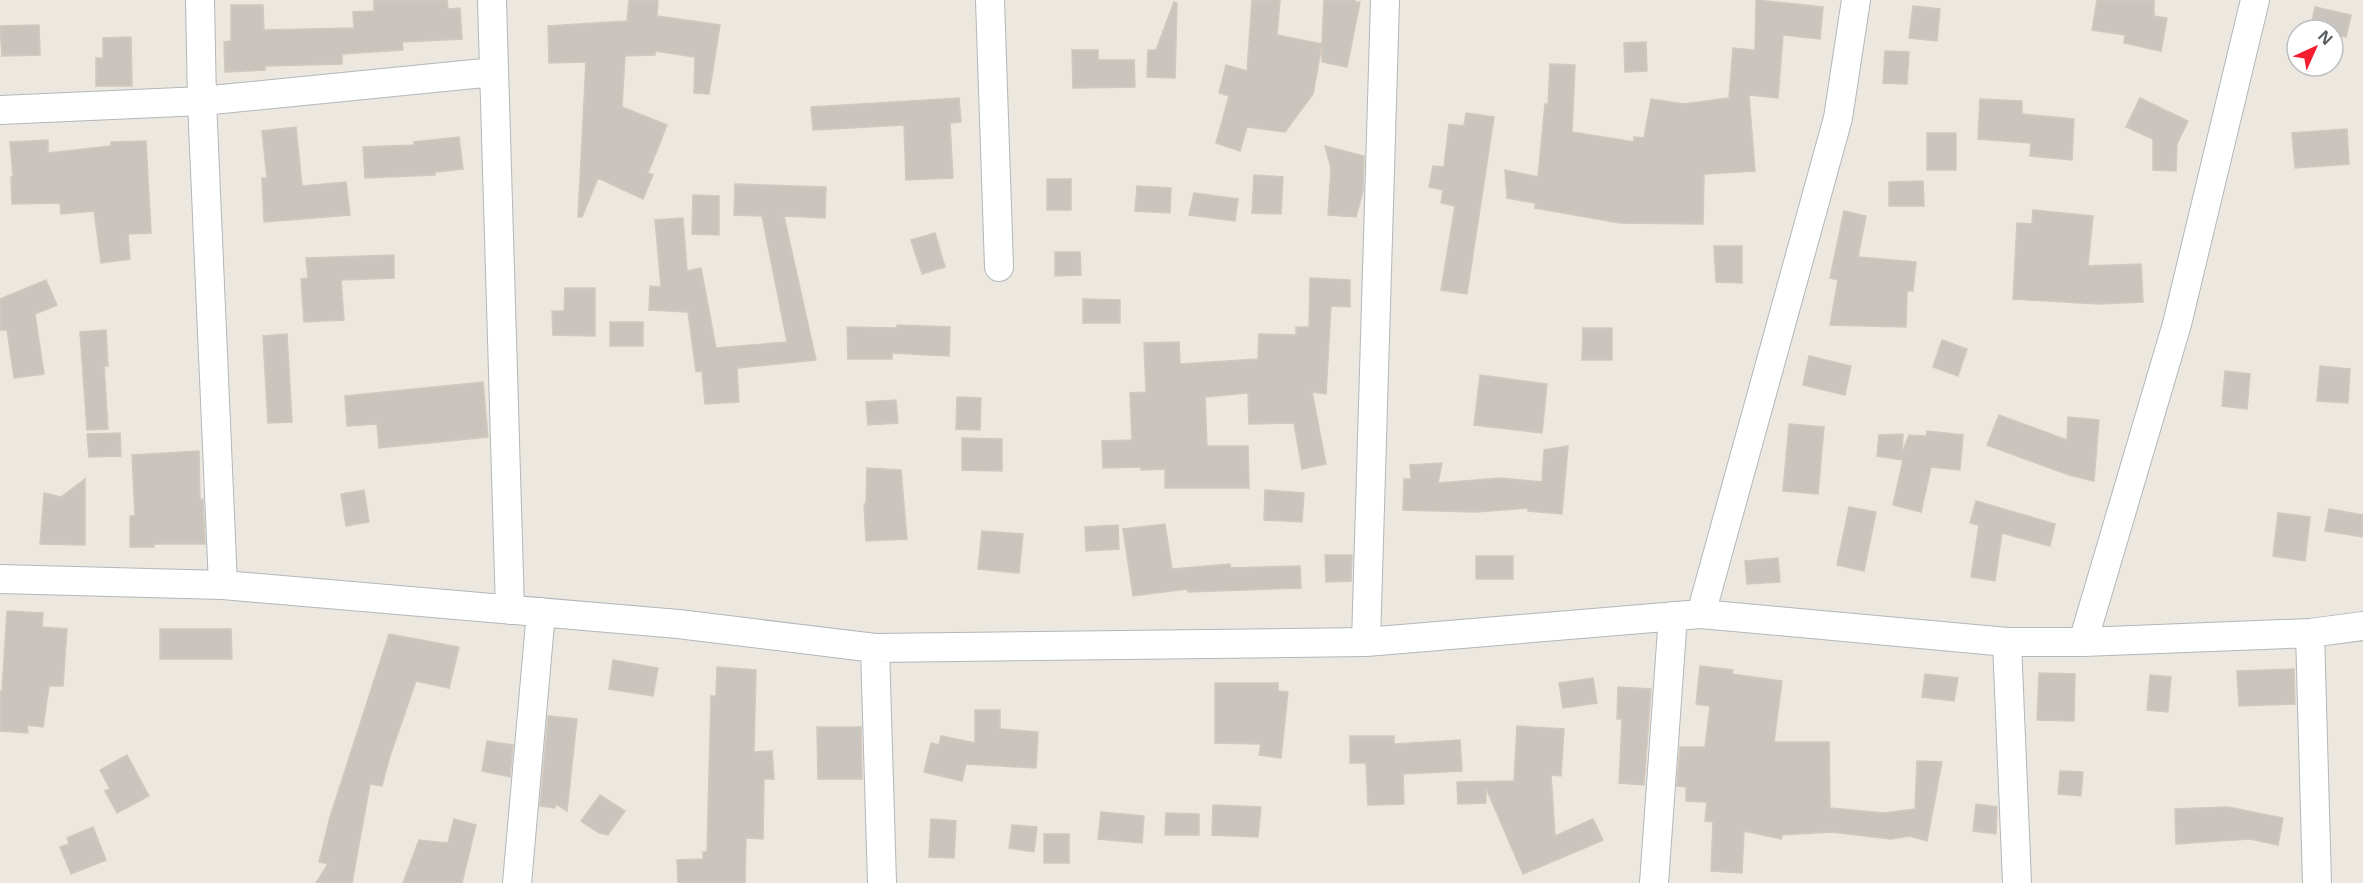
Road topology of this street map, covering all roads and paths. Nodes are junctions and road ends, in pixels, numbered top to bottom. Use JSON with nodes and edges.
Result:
{"nodes":[{"id":1,"x":200,"y":0,"type":"edge"},
{"id":2,"x":492,"y":0,"type":"edge"},
{"id":3,"x":990,"y":0,"type":"edge"},
{"id":4,"x":1385,"y":0,"type":"edge"},
{"id":5,"x":1856,"y":0,"type":"edge"},
{"id":6,"x":2255,"y":0,"type":"edge"},
{"id":7,"x":495,"y":72,"type":"junction"},
{"id":8,"x":202,"y":101,"type":"junction"},
{"id":9,"x":0,"y":110,"type":"edge"},
{"id":10,"x":999,"y":267,"type":"dead end"},
{"id":11,"x":0,"y":579,"type":"edge"},
{"id":12,"x":223,"y":585,"type":"junction"},
{"id":13,"x":510,"y":609,"type":"junction"},
{"id":14,"x":541,"y":612,"type":"junction"},
{"id":15,"x":1687,"y":615,"type":"junction"},
{"id":16,"x":2363,"y":626,"type":"edge"},
{"id":17,"x":2310,"y":633,"type":"junction"},
{"id":18,"x":1366,"y":642,"type":"junction"},
{"id":19,"x":2007,"y":642,"type":"junction"},
{"id":20,"x":2084,"y":642,"type":"junction"},
{"id":21,"x":875,"y":648,"type":"junction"},
{"id":22,"x":516,"y":883,"type":"edge"},
{"id":23,"x":882,"y":883,"type":"edge"},
{"id":24,"x":1654,"y":883,"type":"edge"},
{"id":25,"x":2017,"y":883,"type":"edge"},
{"id":26,"x":2317,"y":883,"type":"edge"}],
"edges":[{"from":1,"to":8,"type":"street"},
{"from":2,"to":7,"type":"street"},
{"from":3,"to":10,"type":"street"},
{"from":4,"to":18,"type":"street"},
{"from":5,"to":15,"type":"street"},
{"from":6,"to":20,"type":"street"},
{"from":7,"to":8,"type":"street"},
{"from":7,"to":13,"type":"street"},
{"from":8,"to":9,"type":"street"},
{"from":8,"to":12,"type":"street"},
{"from":11,"to":12,"type":"street"},
{"from":12,"to":13,"type":"street"},
{"from":13,"to":14,"type":"street"},
{"from":14,"to":21,"type":"street"},
{"from":14,"to":22,"type":"street"},
{"from":15,"to":18,"type":"street"},
{"from":15,"to":19,"type":"street"},
{"from":15,"to":24,"type":"street"},
{"from":16,"to":17,"type":"street"},
{"from":17,"to":20,"type":"street"},
{"from":17,"to":26,"type":"street"},
{"from":18,"to":21,"type":"street"},
{"from":19,"to":20,"type":"street"},
{"from":19,"to":25,"type":"street"},
{"from":21,"to":23,"type":"street"}]}
